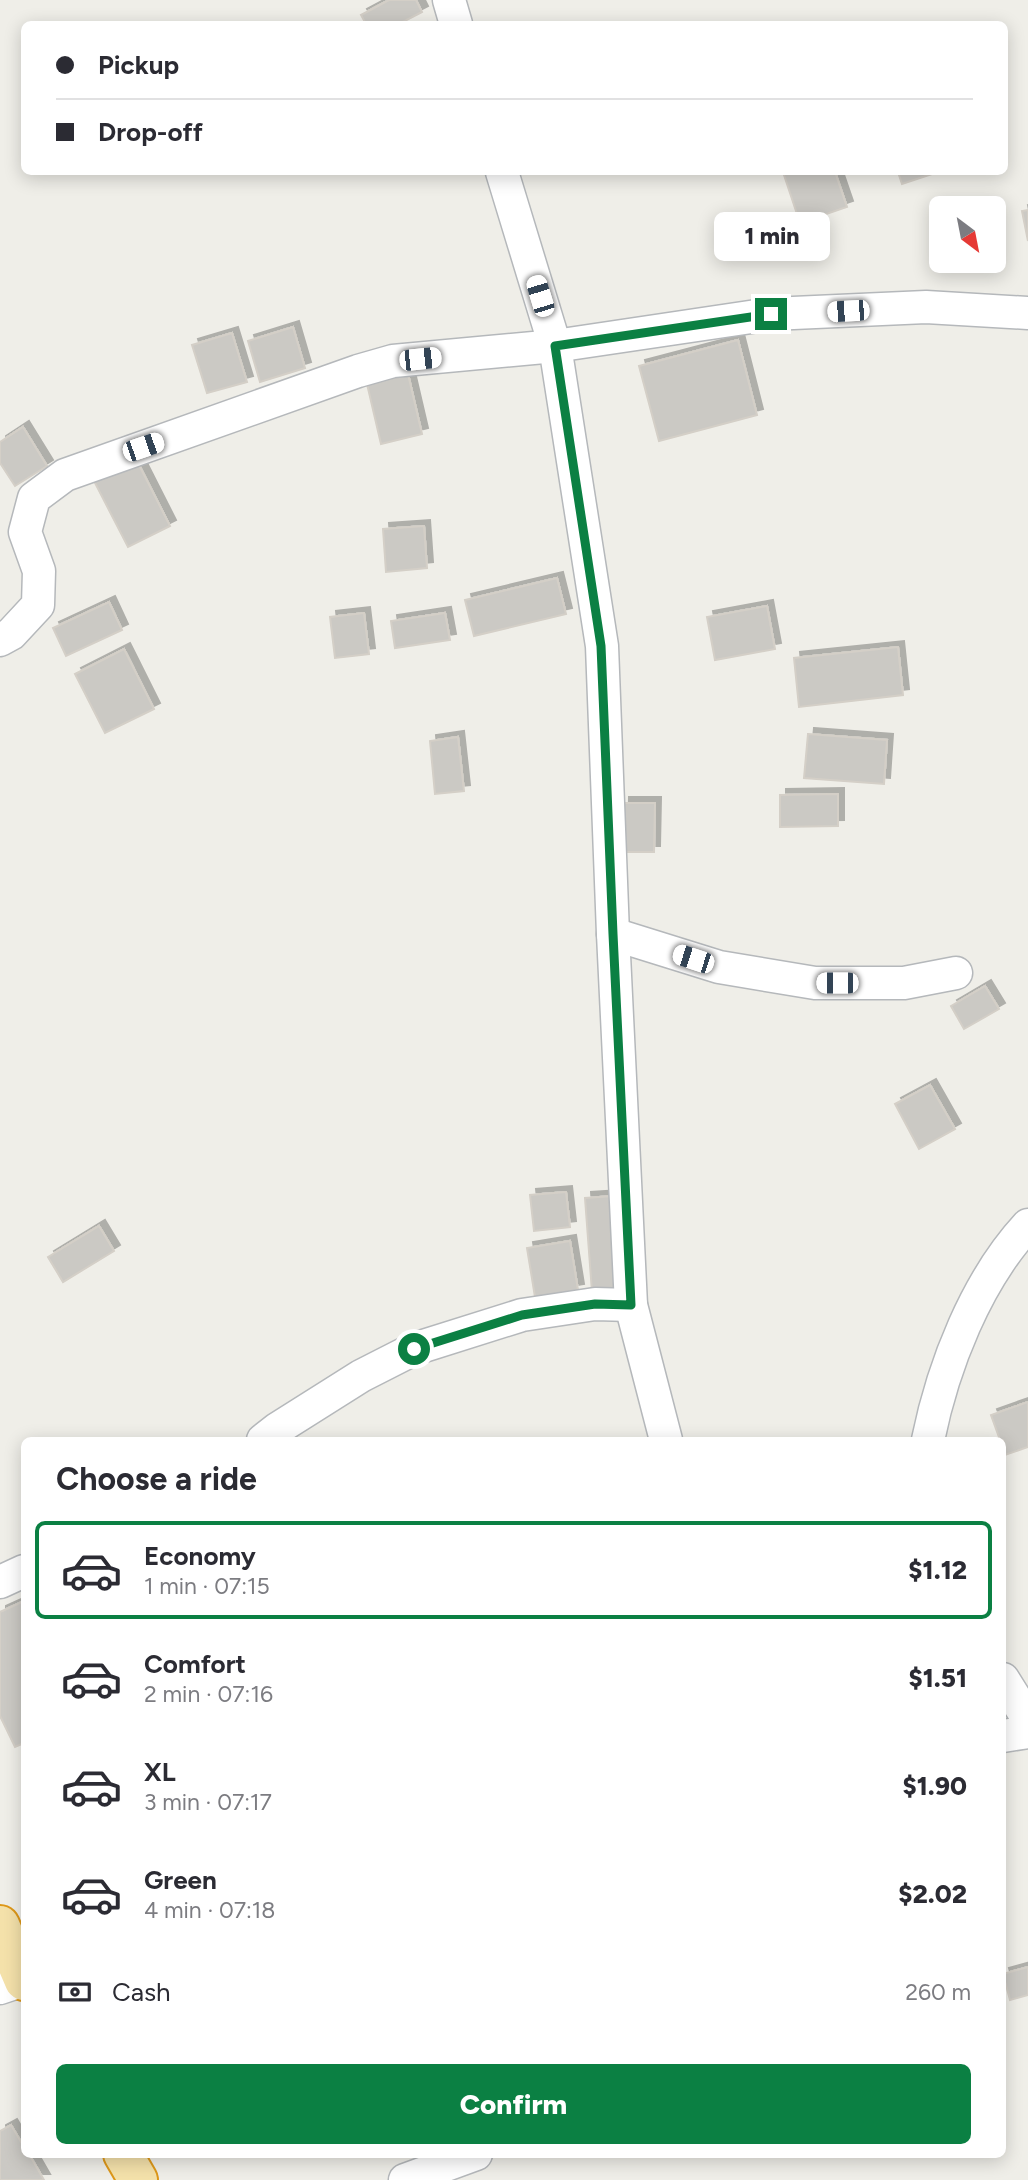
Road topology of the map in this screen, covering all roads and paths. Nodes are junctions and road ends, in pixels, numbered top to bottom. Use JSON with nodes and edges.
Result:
{"nodes":[{"id":1,"x":449,"y":0,"type":"edge"},
{"id":2,"x":455,"y":21,"type":"edge"},
{"id":3,"x":503,"y":175,"type":"edge"},
{"id":4,"x":1028,"y":313,"type":"edge"},
{"id":5,"x":555,"y":346,"type":"junction"},
{"id":6,"x":0,"y":640,"type":"edge"},
{"id":7,"x":613,"y":934,"type":"junction"},
{"id":8,"x":956,"y":973,"type":"dead end"},
{"id":9,"x":1028,"y":1225,"type":"edge"},
{"id":10,"x":631,"y":1305,"type":"junction"},
{"id":11,"x":267,"y":1437,"type":"edge"},
{"id":12,"x":665,"y":1437,"type":"edge"},
{"id":13,"x":929,"y":1437,"type":"edge"},
{"id":14,"x":21,"y":1572,"type":"edge"},
{"id":15,"x":0,"y":1582,"type":"edge"},
{"id":16,"x":1006,"y":1684,"type":"edge"},
{"id":17,"x":1028,"y":1719,"type":"edge"},
{"id":18,"x":1028,"y":1732,"type":"edge"},
{"id":19,"x":1006,"y":1736,"type":"edge"},
{"id":20,"x":0,"y":1925,"type":"edge"},
{"id":21,"x":21,"y":1973,"type":"edge"},
{"id":22,"x":21,"y":1981,"type":"edge"},
{"id":23,"x":0,"y":1988,"type":"edge"},
{"id":24,"x":125,"y":2158,"type":"edge"},
{"id":25,"x":465,"y":2158,"type":"edge"},
{"id":26,"x":138,"y":2180,"type":"edge"},
{"id":27,"x":405,"y":2180,"type":"edge"}],
"edges":[{"from":1,"to":2,"type":"street"},
{"from":3,"to":5,"type":"street"},
{"from":4,"to":5,"type":"street"},
{"from":5,"to":6,"type":"street"},
{"from":5,"to":7,"type":"street"},
{"from":7,"to":8,"type":"street"},
{"from":7,"to":10,"type":"street"},
{"from":9,"to":13,"type":"street"},
{"from":10,"to":11,"type":"street"},
{"from":10,"to":12,"type":"street"},
{"from":14,"to":15,"type":"street"},
{"from":16,"to":17,"type":"street"},
{"from":18,"to":19,"type":"street"},
{"from":20,"to":21,"type":"highway"},
{"from":22,"to":23,"type":"street"},
{"from":24,"to":26,"type":"highway"},
{"from":25,"to":27,"type":"street"}]}
